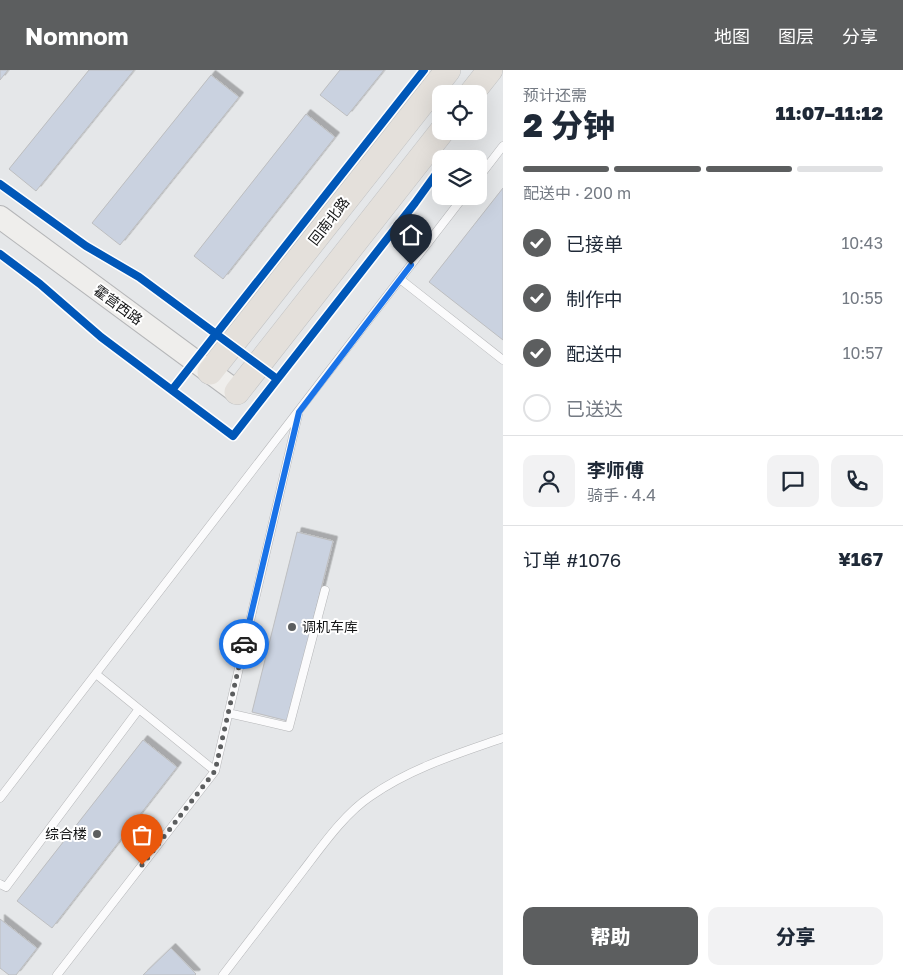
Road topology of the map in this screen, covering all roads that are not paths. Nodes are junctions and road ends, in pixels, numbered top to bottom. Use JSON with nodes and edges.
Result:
{"nodes":[{"id":1,"x":448,"y":70,"type":"edge"},
{"id":2,"x":490,"y":70,"type":"edge"},
{"id":3,"x":478,"y":85,"type":"edge"},
{"id":4,"x":435,"y":140,"type":"edge"},
{"id":5,"x":503,"y":146,"type":"edge"},
{"id":6,"x":487,"y":167,"type":"edge"},
{"id":7,"x":457,"y":205,"type":"edge"},
{"id":8,"x":0,"y":217,"type":"edge"},
{"id":9,"x":400,"y":279,"type":"junction"},
{"id":10,"x":503,"y":360,"type":"edge"},
{"id":11,"x":210,"y":372,"type":"junction"},
{"id":12,"x":237,"y":392,"type":"joint"},
{"id":13,"x":299,"y":412,"type":"junction"},
{"id":14,"x":325,"y":590,"type":"dead end"},
{"id":15,"x":96,"y":674,"type":"junction"},
{"id":16,"x":139,"y":709,"type":"junction"},
{"id":17,"x":228,"y":713,"type":"junction"},
{"id":18,"x":503,"y":738,"type":"edge"},
{"id":19,"x":215,"y":771,"type":"junction"},
{"id":20,"x":3,"y":786,"type":"edge"},
{"id":21,"x":0,"y":798,"type":"edge"},
{"id":22,"x":0,"y":884,"type":"edge"},
{"id":23,"x":57,"y":975,"type":"edge"},
{"id":24,"x":223,"y":975,"type":"edge"}],
"edges":[{"from":1,"to":11,"type":"main road","name":"回南北路"},
{"from":2,"to":3,"type":"main road"},
{"from":4,"to":12,"type":"main road"},
{"from":5,"to":6,"type":"lane"},
{"from":7,"to":9,"type":"lane"},
{"from":8,"to":11,"type":"street","name":"霍营西路"},
{"from":9,"to":10,"type":"lane"},
{"from":9,"to":13,"type":"lane"},
{"from":11,"to":12,"type":"street","name":"霍营西路"},
{"from":13,"to":15,"type":"lane"},
{"from":13,"to":17,"type":"lane"},
{"from":14,"to":17,"type":"lane"},
{"from":15,"to":16,"type":"lane"},
{"from":15,"to":20,"type":"lane"},
{"from":16,"to":19,"type":"lane"},
{"from":16,"to":22,"type":"lane"},
{"from":17,"to":19,"type":"lane"},
{"from":18,"to":24,"type":"lane"},
{"from":19,"to":23,"type":"lane"},
{"from":20,"to":21,"type":"lane"}]}
